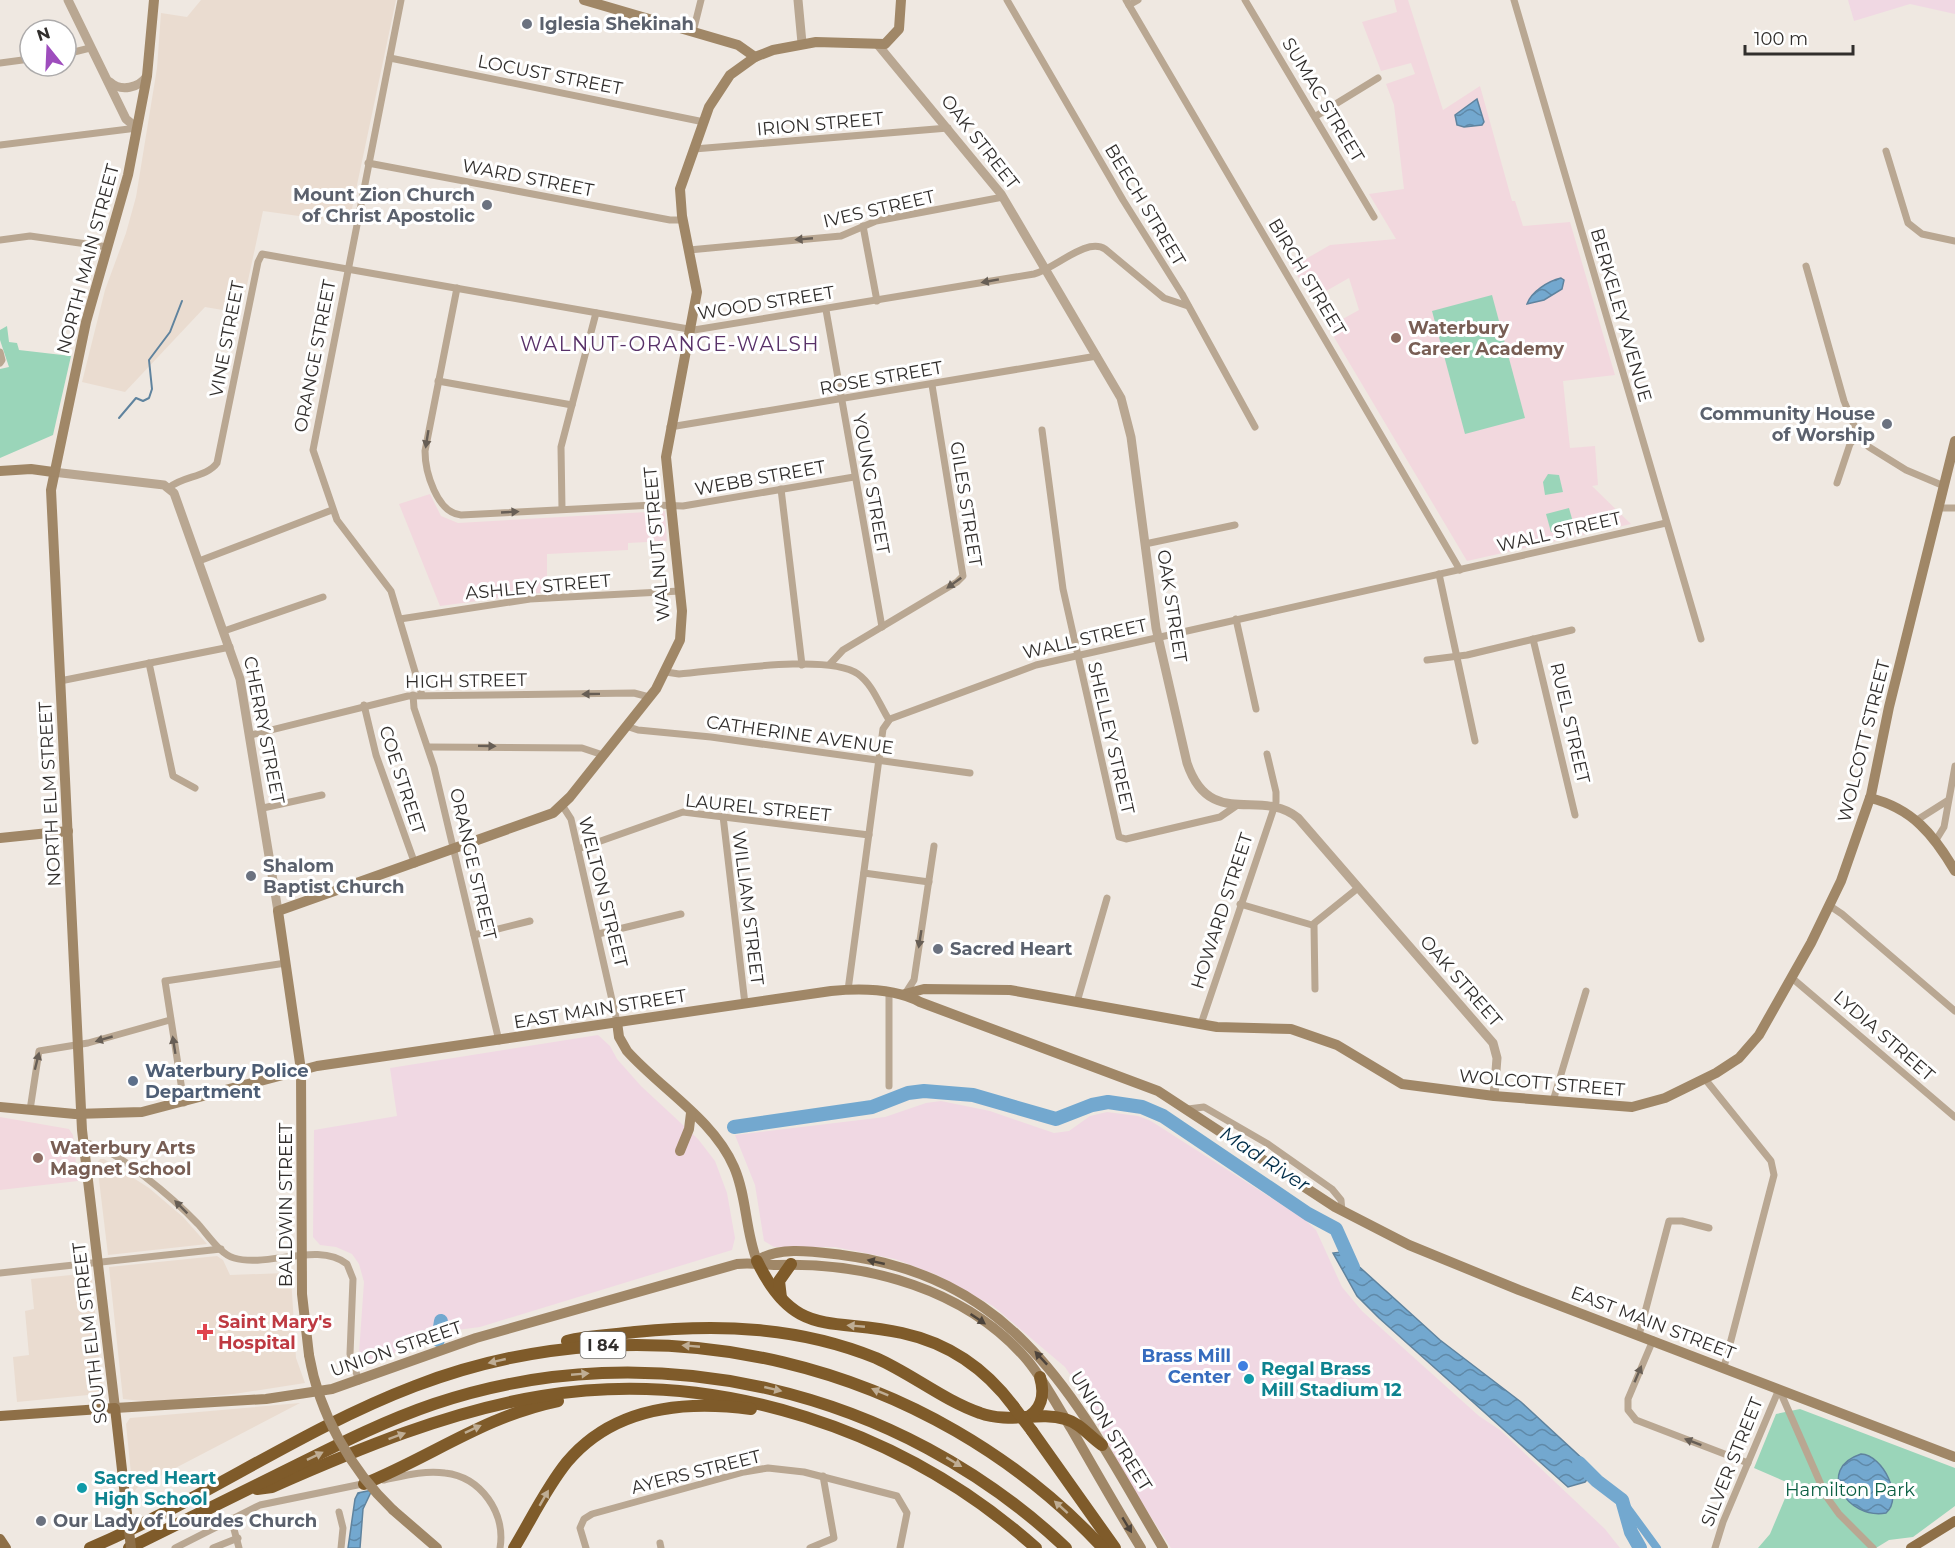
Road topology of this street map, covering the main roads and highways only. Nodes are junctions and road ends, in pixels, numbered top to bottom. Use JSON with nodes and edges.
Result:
{"nodes":[{"id":1,"x":154,"y":0,"type":"edge"},
{"id":2,"x":584,"y":0,"type":"edge"},
{"id":3,"x":901,"y":0,"type":"edge"},
{"id":4,"x":755,"y":57,"type":"junction"},
{"id":5,"x":1955,"y":441,"type":"edge"},
{"id":6,"x":0,"y":471,"type":"edge"},
{"id":7,"x":53,"y":472,"type":"junction"},
{"id":8,"x":1870,"y":798,"type":"junction"},
{"id":9,"x":68,"y":831,"type":"junction"},
{"id":10,"x":0,"y":838,"type":"edge"},
{"id":11,"x":1955,"y":871,"type":"edge"},
{"id":12,"x":279,"y":911,"type":"joint"},
{"id":13,"x":905,"y":993,"type":"junction"},
{"id":14,"x":617,"y":1022,"type":"junction"},
{"id":15,"x":301,"y":1070,"type":"junction"},
{"id":16,"x":0,"y":1107,"type":"edge"},
{"id":17,"x":692,"y":1113,"type":"junction"},
{"id":18,"x":82,"y":1114,"type":"junction"},
{"id":19,"x":680,"y":1151,"type":"dead end"},
{"id":20,"x":758,"y":1261,"type":"junction"},
{"id":21,"x":791,"y":1264,"type":"junction"},
{"id":22,"x":929,"y":1285,"type":"junction"},
{"id":23,"x":783,"y":1301,"type":"junction"},
{"id":24,"x":553,"y":1350,"type":"junction"},
{"id":25,"x":1040,"y":1377,"type":"junction"},
{"id":26,"x":606,"y":1391,"type":"junction"},
{"id":27,"x":115,"y":1408,"type":"junction"},
{"id":28,"x":0,"y":1416,"type":"edge"},
{"id":29,"x":1065,"y":1418,"type":"junction"},
{"id":30,"x":1021,"y":1419,"type":"junction"},
{"id":31,"x":839,"y":1429,"type":"junction"},
{"id":32,"x":1102,"y":1444,"type":"junction"},
{"id":33,"x":1955,"y":1457,"type":"edge"},
{"id":34,"x":364,"y":1484,"type":"road end"},
{"id":35,"x":244,"y":1491,"type":"junction"},
{"id":36,"x":1955,"y":1521,"type":"edge"},
{"id":37,"x":0,"y":1539,"type":"edge"},
{"id":38,"x":6,"y":1548,"type":"edge"},
{"id":39,"x":90,"y":1548,"type":"edge"},
{"id":40,"x":130,"y":1548,"type":"edge"},
{"id":41,"x":437,"y":1548,"type":"edge"},
{"id":42,"x":514,"y":1548,"type":"edge"},
{"id":43,"x":1036,"y":1548,"type":"edge"},
{"id":44,"x":1066,"y":1548,"type":"edge"},
{"id":45,"x":1103,"y":1548,"type":"edge"},
{"id":46,"x":1115,"y":1548,"type":"edge"},
{"id":47,"x":1141,"y":1548,"type":"edge"},
{"id":48,"x":1163,"y":1548,"type":"edge"},
{"id":49,"x":1911,"y":1548,"type":"edge"}],
"edges":[{"from":1,"to":7,"type":"main road","name":"NORTH MAIN STREET"},
{"from":2,"to":4,"type":"main road"},
{"from":3,"to":4,"type":"main road","name":"WALNUT STREET"},
{"from":4,"to":12,"type":"main road","name":"WALNUT STREET"},
{"from":5,"to":8,"type":"main road","name":"WOLCOTT STREET"},
{"from":6,"to":7,"type":"main road"},
{"from":7,"to":9,"type":"main road","name":"NORTH ELM STREET"},
{"from":8,"to":11,"type":"main road"},
{"from":8,"to":13,"type":"main road","name":"WOLCOTT STREET"},
{"from":9,"to":10,"type":"main road"},
{"from":9,"to":18,"type":"main road","name":"NORTH ELM STREET"},
{"from":12,"to":15,"type":"main road","name":"CHERRY STREET"},
{"from":13,"to":14,"type":"main road","name":"EAST MAIN STREET"},
{"from":13,"to":33,"type":"main road","name":"EAST MAIN STREET"},
{"from":14,"to":15,"type":"main road","name":"EAST MAIN STREET"},
{"from":14,"to":17,"type":"main road"},
{"from":15,"to":18,"type":"main road","name":"EAST MAIN STREET"},
{"from":15,"to":41,"type":"main road","name":"BALDWIN STREET","bridge":true},
{"from":16,"to":18,"type":"main road","name":"EAST MAIN STREET"},
{"from":17,"to":19,"type":"main road"},
{"from":17,"to":20,"type":"main road"},
{"from":18,"to":27,"type":"main road","name":"SOUTH ELM STREET"},
{"from":20,"to":21,"type":"main road","name":"UNION STREET"},
{"from":22,"to":20,"type":"main road","name":"UNION STREET","one_way":true},
{"from":20,"to":23,"type":"highway"},
{"from":20,"to":27,"type":"main road","name":"UNION STREET"},
{"from":21,"to":22,"type":"main road","name":"UNION STREET"},
{"from":21,"to":23,"type":"highway"},
{"from":22,"to":25,"type":"main road","name":"UNION STREET","one_way":true},
{"from":32,"to":22,"type":"main road","name":"UNION STREET","one_way":true},
{"from":46,"to":23,"type":"highway","one_way":true,"bridge":true},
{"from":24,"to":30,"type":"highway"},
{"from":24,"to":39,"type":"highway","number":"I 84","one_way":true},
{"from":45,"to":24,"type":"highway","number":"I 84","one_way":true},
{"from":25,"to":29,"type":"main road","name":"UNION STREET"},
{"from":25,"to":30,"type":"highway"},
{"from":26,"to":31,"type":"highway"},
{"from":34,"to":26,"type":"highway","one_way":true},
{"from":35,"to":26,"type":"highway","one_way":true},
{"from":27,"to":28,"type":"main road","name":"UNION STREET"},
{"from":27,"to":40,"type":"main road","name":"SOUTH ELM STREET","bridge":true},
{"from":29,"to":30,"type":"highway"},
{"from":29,"to":32,"type":"highway"},
{"from":29,"to":47,"type":"main road","name":"UNION STREET","one_way":true},
{"from":42,"to":31,"type":"highway","one_way":true},
{"from":31,"to":43,"type":"highway"},
{"from":32,"to":48,"type":"main road","name":"UNION STREET"},
{"from":35,"to":40,"type":"highway","number":"I 84"},
{"from":35,"to":44,"type":"highway","number":"I 84","one_way":true},
{"from":36,"to":49,"type":"main road"},
{"from":37,"to":38,"type":"main road"}]}
